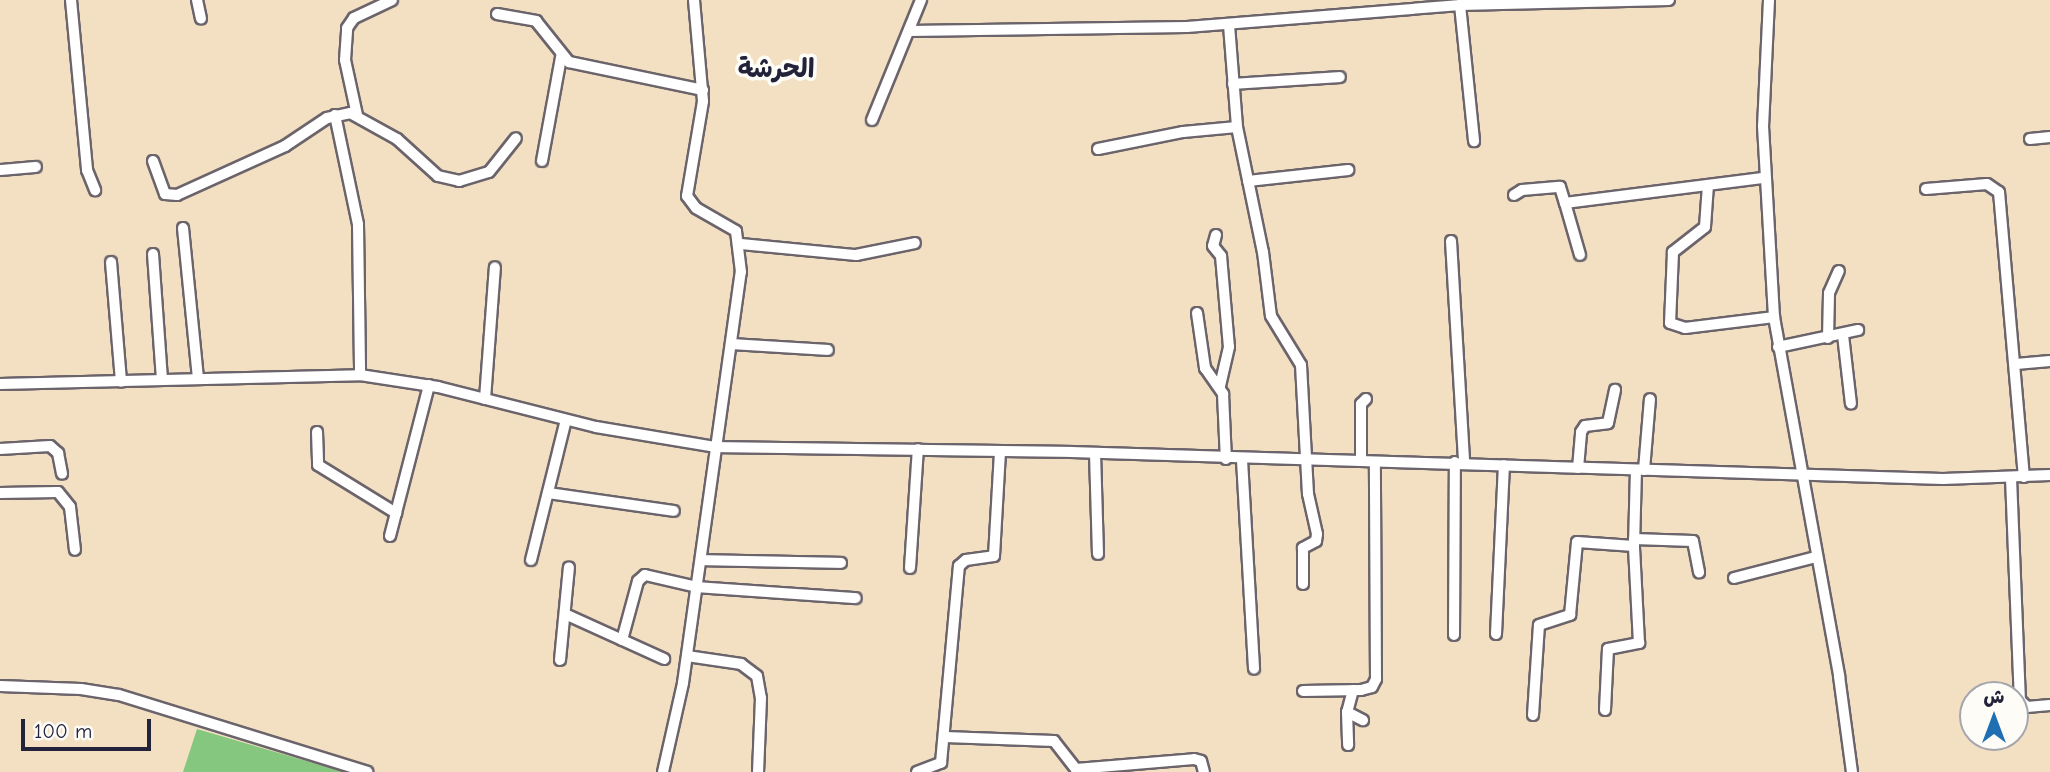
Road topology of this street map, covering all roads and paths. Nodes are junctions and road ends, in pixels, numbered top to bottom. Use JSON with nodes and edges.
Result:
{"nodes":[{"id":1,"x":71,"y":0,"type":"edge"},
{"id":2,"x":197,"y":0,"type":"edge"},
{"id":3,"x":392,"y":0,"type":"edge"},
{"id":4,"x":694,"y":0,"type":"edge"},
{"id":5,"x":922,"y":0,"type":"edge"},
{"id":6,"x":1669,"y":0,"type":"edge"},
{"id":7,"x":1769,"y":0,"type":"edge"},
{"id":8,"x":1460,"y":5,"type":"junction"},
{"id":9,"x":497,"y":14,"type":"dead end"},
{"id":10,"x":201,"y":19,"type":"dead end"},
{"id":11,"x":1229,"y":24,"type":"junction"},
{"id":12,"x":909,"y":31,"type":"junction"},
{"id":13,"x":561,"y":57,"type":"junction"},
{"id":14,"x":1340,"y":78,"type":"dead end"},
{"id":15,"x":1233,"y":84,"type":"junction"},
{"id":16,"x":703,"y":90,"type":"junction"},
{"id":17,"x":357,"y":114,"type":"junction"},
{"id":18,"x":335,"y":115,"type":"junction"},
{"id":19,"x":872,"y":120,"type":"dead end"},
{"id":20,"x":1237,"y":127,"type":"junction"},
{"id":21,"x":2050,"y":136,"type":"edge"},
{"id":22,"x":516,"y":138,"type":"dead end"},
{"id":23,"x":2031,"y":139,"type":"dead end"},
{"id":24,"x":1474,"y":141,"type":"dead end"},
{"id":25,"x":1098,"y":149,"type":"dead end"},
{"id":26,"x":153,"y":161,"type":"dead end"},
{"id":27,"x":542,"y":161,"type":"dead end"},
{"id":28,"x":36,"y":167,"type":"dead end"},
{"id":29,"x":0,"y":170,"type":"edge"},
{"id":30,"x":1348,"y":170,"type":"dead end"},
{"id":31,"x":1764,"y":177,"type":"junction"},
{"id":32,"x":1248,"y":181,"type":"junction"},
{"id":33,"x":1708,"y":185,"type":"junction"},
{"id":34,"x":1926,"y":189,"type":"dead end"},
{"id":35,"x":95,"y":190,"type":"dead end"},
{"id":36,"x":1514,"y":195,"type":"dead end"},
{"id":37,"x":1566,"y":203,"type":"junction"},
{"id":38,"x":183,"y":228,"type":"dead end"},
{"id":39,"x":1216,"y":235,"type":"dead end"},
{"id":40,"x":1451,"y":241,"type":"dead end"},
{"id":41,"x":915,"y":243,"type":"dead end"},
{"id":42,"x":741,"y":244,"type":"junction"},
{"id":43,"x":153,"y":254,"type":"dead end"},
{"id":44,"x":1580,"y":255,"type":"dead end"},
{"id":45,"x":111,"y":262,"type":"dead end"},
{"id":46,"x":495,"y":267,"type":"dead end"},
{"id":47,"x":1839,"y":271,"type":"dead end"},
{"id":48,"x":1197,"y":313,"type":"dead end"},
{"id":49,"x":1774,"y":317,"type":"junction"},
{"id":50,"x":1858,"y":330,"type":"dead end"},
{"id":51,"x":1843,"y":335,"type":"junction"},
{"id":52,"x":1828,"y":338,"type":"junction"},
{"id":53,"x":732,"y":344,"type":"junction"},
{"id":54,"x":1777,"y":347,"type":"junction"},
{"id":55,"x":828,"y":350,"type":"dead end"},
{"id":56,"x":2050,"y":361,"type":"edge"},
{"id":57,"x":2016,"y":364,"type":"junction"},
{"id":58,"x":360,"y":375,"type":"junction"},
{"id":59,"x":198,"y":377,"type":"junction"},
{"id":60,"x":162,"y":380,"type":"junction"},
{"id":61,"x":121,"y":382,"type":"junction"},
{"id":62,"x":0,"y":384,"type":"edge"},
{"id":63,"x":429,"y":385,"type":"junction"},
{"id":64,"x":1220,"y":386,"type":"junction"},
{"id":65,"x":1615,"y":390,"type":"dead end"},
{"id":66,"x":485,"y":399,"type":"junction"},
{"id":67,"x":1366,"y":399,"type":"dead end"},
{"id":68,"x":1650,"y":399,"type":"dead end"},
{"id":69,"x":1851,"y":404,"type":"dead end"},
{"id":70,"x":566,"y":419,"type":"junction"},
{"id":71,"x":317,"y":432,"type":"dead end"},
{"id":72,"x":716,"y":447,"type":"junction"},
{"id":73,"x":0,"y":449,"type":"edge"},
{"id":74,"x":918,"y":449,"type":"junction"},
{"id":75,"x":1000,"y":451,"type":"junction"},
{"id":76,"x":1094,"y":453,"type":"junction"},
{"id":77,"x":1226,"y":459,"type":"junction"},
{"id":78,"x":1242,"y":460,"type":"junction"},
{"id":79,"x":1306,"y":461,"type":"junction"},
{"id":80,"x":1361,"y":461,"type":"junction"},
{"id":81,"x":1375,"y":462,"type":"junction"},
{"id":82,"x":1460,"y":462,"type":"junction"},
{"id":83,"x":1504,"y":465,"type":"junction"},
{"id":84,"x":1578,"y":468,"type":"junction"},
{"id":85,"x":1640,"y":470,"type":"junction"},
{"id":86,"x":62,"y":474,"type":"dead end"},
{"id":87,"x":1800,"y":474,"type":"junction"},
{"id":88,"x":2050,"y":475,"type":"edge"},
{"id":89,"x":2024,"y":477,"type":"junction"},
{"id":90,"x":2011,"y":478,"type":"junction"},
{"id":91,"x":0,"y":493,"type":"edge"},
{"id":92,"x":548,"y":493,"type":"junction"},
{"id":93,"x":674,"y":511,"type":"dead end"},
{"id":94,"x":396,"y":513,"type":"junction"},
{"id":95,"x":390,"y":536,"type":"dead end"},
{"id":96,"x":1634,"y":542,"type":"junction"},
{"id":97,"x":75,"y":550,"type":"dead end"},
{"id":98,"x":1098,"y":554,"type":"dead end"},
{"id":99,"x":1816,"y":557,"type":"junction"},
{"id":100,"x":531,"y":560,"type":"dead end"},
{"id":101,"x":701,"y":560,"type":"junction"},
{"id":102,"x":841,"y":563,"type":"dead end"},
{"id":103,"x":569,"y":567,"type":"dead end"},
{"id":104,"x":910,"y":568,"type":"dead end"},
{"id":105,"x":1699,"y":572,"type":"dead end"},
{"id":106,"x":1734,"y":578,"type":"dead end"},
{"id":107,"x":1303,"y":584,"type":"dead end"},
{"id":108,"x":697,"y":587,"type":"junction"},
{"id":109,"x":856,"y":598,"type":"dead end"},
{"id":110,"x":565,"y":614,"type":"junction"},
{"id":111,"x":1496,"y":634,"type":"dead end"},
{"id":112,"x":1454,"y":635,"type":"dead end"},
{"id":113,"x":622,"y":640,"type":"junction"},
{"id":114,"x":688,"y":656,"type":"junction"},
{"id":115,"x":664,"y":659,"type":"dead end"},
{"id":116,"x":560,"y":660,"type":"dead end"},
{"id":117,"x":1254,"y":669,"type":"dead end"},
{"id":118,"x":0,"y":686,"type":"edge"},
{"id":119,"x":1353,"y":690,"type":"junction"},
{"id":120,"x":1303,"y":691,"type":"dead end"},
{"id":121,"x":2050,"y":705,"type":"edge"},
{"id":122,"x":1605,"y":710,"type":"dead end"},
{"id":123,"x":1347,"y":712,"type":"junction"},
{"id":124,"x":1533,"y":715,"type":"dead end"},
{"id":125,"x":1363,"y":720,"type":"dead end"},
{"id":126,"x":945,"y":737,"type":"junction"},
{"id":127,"x":1348,"y":746,"type":"dead end"},
{"id":128,"x":366,"y":772,"type":"edge"},
{"id":129,"x":663,"y":772,"type":"edge"},
{"id":130,"x":758,"y":772,"type":"edge"},
{"id":131,"x":917,"y":772,"type":"edge"},
{"id":132,"x":1204,"y":772,"type":"edge"},
{"id":133,"x":1852,"y":772,"type":"edge"}],
"edges":[{"from":1,"to":35,"type":"street"},
{"from":2,"to":10,"type":"street"},
{"from":3,"to":17,"type":"street"},
{"from":4,"to":16,"type":"street"},
{"from":5,"to":12,"type":"street"},
{"from":6,"to":8,"type":"street"},
{"from":7,"to":31,"type":"street"},
{"from":8,"to":11,"type":"street"},
{"from":8,"to":24,"type":"street"},
{"from":9,"to":13,"type":"street"},
{"from":11,"to":12,"type":"street"},
{"from":11,"to":15,"type":"street"},
{"from":12,"to":19,"type":"street"},
{"from":13,"to":16,"type":"street"},
{"from":13,"to":27,"type":"street"},
{"from":14,"to":15,"type":"street"},
{"from":15,"to":20,"type":"street"},
{"from":16,"to":42,"type":"street"},
{"from":17,"to":18,"type":"street"},
{"from":17,"to":22,"type":"street"},
{"from":18,"to":26,"type":"street"},
{"from":18,"to":58,"type":"street"},
{"from":20,"to":25,"type":"street"},
{"from":20,"to":32,"type":"street"},
{"from":21,"to":23,"type":"street"},
{"from":28,"to":29,"type":"street"},
{"from":30,"to":32,"type":"street"},
{"from":31,"to":33,"type":"street"},
{"from":31,"to":49,"type":"street"},
{"from":32,"to":79,"type":"street"},
{"from":33,"to":37,"type":"street"},
{"from":33,"to":49,"type":"street"},
{"from":34,"to":57,"type":"street"},
{"from":36,"to":37,"type":"street"},
{"from":37,"to":44,"type":"street"},
{"from":38,"to":59,"type":"street"},
{"from":39,"to":64,"type":"street"},
{"from":40,"to":82,"type":"street"},
{"from":41,"to":42,"type":"street"},
{"from":42,"to":53,"type":"street"},
{"from":43,"to":60,"type":"street"},
{"from":45,"to":61,"type":"street"},
{"from":46,"to":66,"type":"street"},
{"from":47,"to":52,"type":"street"},
{"from":48,"to":64,"type":"street"},
{"from":49,"to":54,"type":"street"},
{"from":50,"to":51,"type":"street"},
{"from":51,"to":52,"type":"street"},
{"from":51,"to":69,"type":"street"},
{"from":52,"to":54,"type":"street"},
{"from":53,"to":55,"type":"street"},
{"from":53,"to":72,"type":"street"},
{"from":54,"to":87,"type":"street"},
{"from":56,"to":57,"type":"street"},
{"from":57,"to":89,"type":"street"},
{"from":58,"to":59,"type":"street"},
{"from":58,"to":63,"type":"street"},
{"from":59,"to":60,"type":"street"},
{"from":60,"to":61,"type":"street"},
{"from":61,"to":62,"type":"street"},
{"from":63,"to":66,"type":"street"},
{"from":63,"to":94,"type":"street"},
{"from":64,"to":77,"type":"street"},
{"from":65,"to":84,"type":"street"},
{"from":66,"to":70,"type":"street"},
{"from":67,"to":80,"type":"street"},
{"from":68,"to":85,"type":"street"},
{"from":70,"to":72,"type":"street"},
{"from":70,"to":92,"type":"street"},
{"from":71,"to":94,"type":"street"},
{"from":72,"to":74,"type":"street"},
{"from":72,"to":101,"type":"street"},
{"from":73,"to":86,"type":"street"},
{"from":74,"to":75,"type":"street"},
{"from":74,"to":104,"type":"street"},
{"from":75,"to":76,"type":"street"},
{"from":75,"to":126,"type":"street"},
{"from":76,"to":77,"type":"street"},
{"from":76,"to":98,"type":"street"},
{"from":77,"to":78,"type":"street"},
{"from":78,"to":79,"type":"street"},
{"from":78,"to":117,"type":"street"},
{"from":79,"to":80,"type":"street"},
{"from":79,"to":107,"type":"street"},
{"from":80,"to":81,"type":"street"},
{"from":81,"to":82,"type":"street"},
{"from":81,"to":119,"type":"street"},
{"from":82,"to":83,"type":"street"},
{"from":82,"to":112,"type":"street"},
{"from":83,"to":84,"type":"street"},
{"from":83,"to":111,"type":"street"},
{"from":84,"to":85,"type":"street"},
{"from":85,"to":87,"type":"street"},
{"from":85,"to":96,"type":"street"},
{"from":87,"to":90,"type":"street"},
{"from":87,"to":99,"type":"street"},
{"from":88,"to":89,"type":"street"},
{"from":89,"to":90,"type":"street"},
{"from":90,"to":121,"type":"street"},
{"from":91,"to":97,"type":"street"},
{"from":92,"to":93,"type":"street"},
{"from":92,"to":100,"type":"street"},
{"from":94,"to":95,"type":"street"},
{"from":96,"to":105,"type":"street"},
{"from":96,"to":122,"type":"street"},
{"from":96,"to":124,"type":"street"},
{"from":99,"to":106,"type":"street"},
{"from":99,"to":133,"type":"street"},
{"from":101,"to":102,"type":"street"},
{"from":101,"to":108,"type":"street"},
{"from":103,"to":110,"type":"street"},
{"from":108,"to":109,"type":"street"},
{"from":108,"to":113,"type":"street"},
{"from":108,"to":114,"type":"street"},
{"from":110,"to":113,"type":"street"},
{"from":110,"to":116,"type":"street"},
{"from":113,"to":115,"type":"street"},
{"from":114,"to":129,"type":"street"},
{"from":114,"to":130,"type":"street"},
{"from":118,"to":128,"type":"street"},
{"from":119,"to":120,"type":"street"},
{"from":119,"to":123,"type":"street"},
{"from":123,"to":125,"type":"street"},
{"from":123,"to":127,"type":"street"},
{"from":126,"to":131,"type":"street"},
{"from":126,"to":132,"type":"street"}]}
